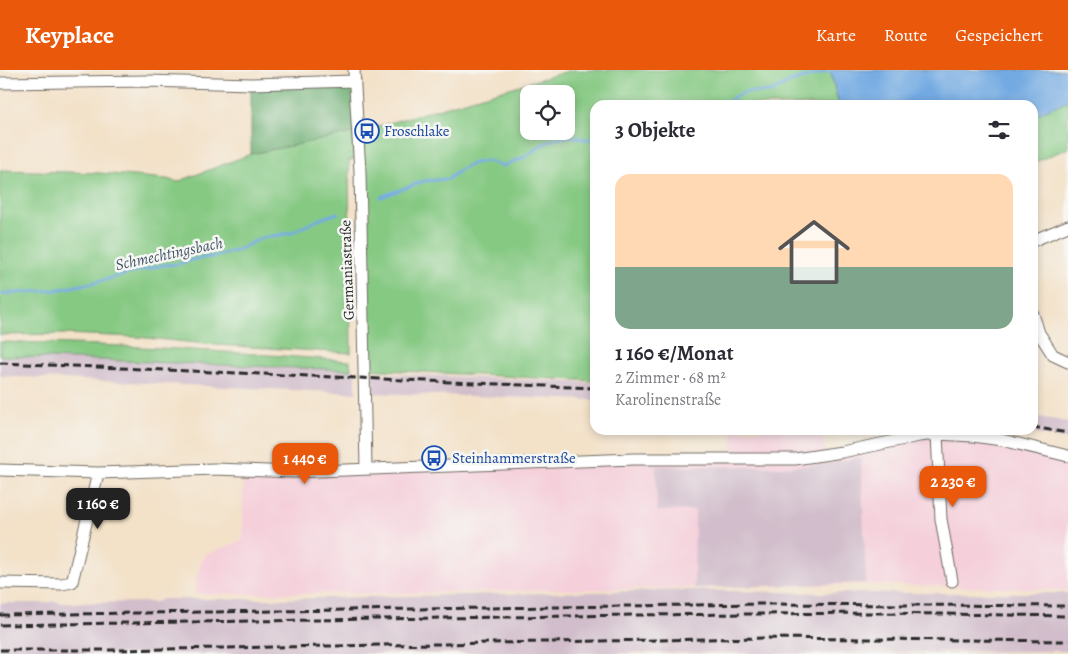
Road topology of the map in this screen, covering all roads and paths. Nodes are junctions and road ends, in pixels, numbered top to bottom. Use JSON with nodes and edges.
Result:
{"nodes":[{"id":1,"x":147,"y":76,"type":"edge"},
{"id":2,"x":355,"y":76,"type":"edge"},
{"id":3,"x":0,"y":83,"type":"edge"},
{"id":4,"x":1068,"y":226,"type":"edge"},
{"id":5,"x":1038,"y":238,"type":"edge"},
{"id":6,"x":1038,"y":330,"type":"edge"},
{"id":7,"x":1068,"y":362,"type":"edge"},
{"id":8,"x":928,"y":435,"type":"edge"},
{"id":9,"x":936,"y":435,"type":"edge"},
{"id":10,"x":954,"y":435,"type":"edge"},
{"id":11,"x":1068,"y":456,"type":"edge"},
{"id":12,"x":366,"y":469,"type":"junction"},
{"id":13,"x":0,"y":470,"type":"edge"},
{"id":14,"x":98,"y":473,"type":"junction"},
{"id":15,"x":952,"y":581,"type":"dead end"},
{"id":16,"x":0,"y":583,"type":"edge"}],
"edges":[{"from":1,"to":2,"type":"street"},
{"from":1,"to":3,"type":"street"},
{"from":2,"to":12,"type":"street","name":"Germaniastraße"},
{"from":4,"to":5,"type":"street"},
{"from":6,"to":7,"type":"street"},
{"from":8,"to":12,"type":"street"},
{"from":9,"to":15,"type":"street"},
{"from":10,"to":11,"type":"street"},
{"from":12,"to":14,"type":"street"},
{"from":13,"to":14,"type":"street"},
{"from":14,"to":16,"type":"street"}]}
